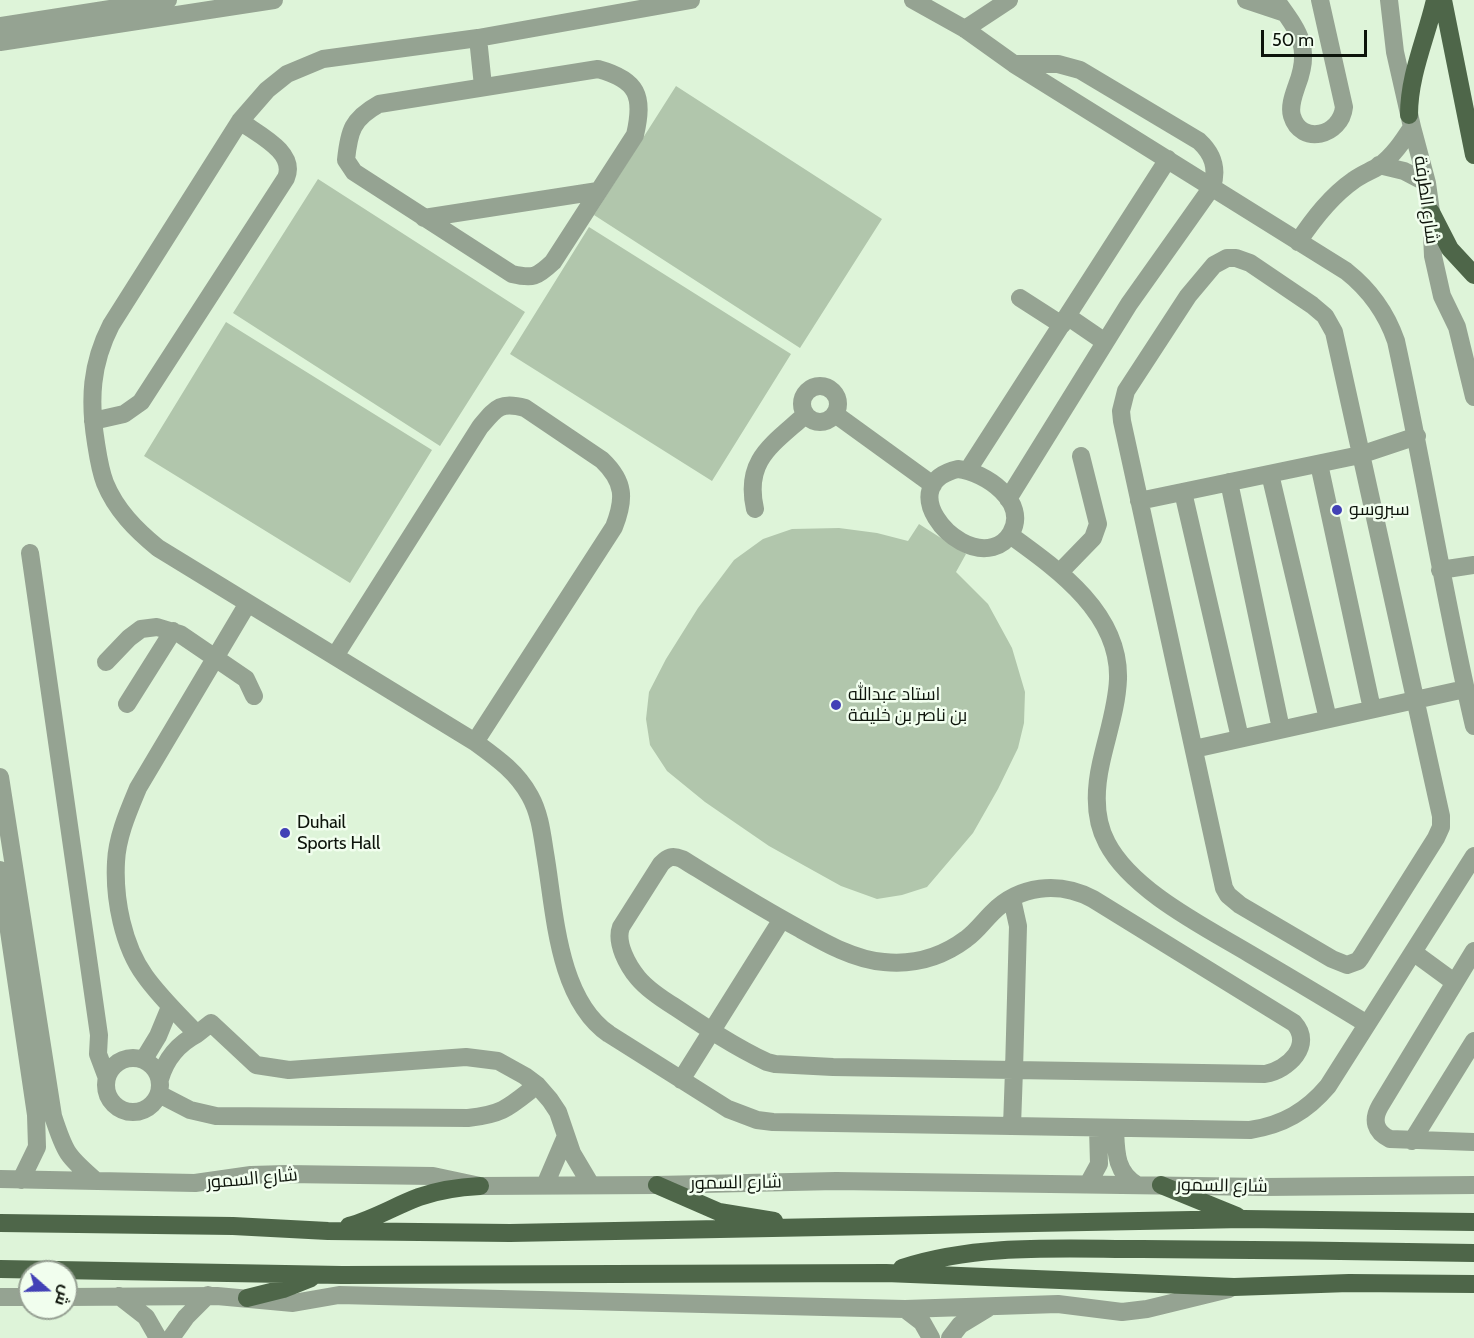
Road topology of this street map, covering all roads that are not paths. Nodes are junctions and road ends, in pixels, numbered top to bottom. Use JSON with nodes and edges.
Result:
{"nodes":[{"id":1,"x":168,"y":0,"type":"edge"},
{"id":2,"x":274,"y":0,"type":"edge"},
{"id":3,"x":691,"y":0,"type":"edge"},
{"id":4,"x":913,"y":0,"type":"edge"},
{"id":5,"x":1009,"y":0,"type":"edge"},
{"id":6,"x":1246,"y":0,"type":"edge"},
{"id":7,"x":1320,"y":0,"type":"edge"},
{"id":8,"x":1389,"y":0,"type":"edge"},
{"id":9,"x":1435,"y":0,"type":"edge"},
{"id":10,"x":1443,"y":0,"type":"edge"},
{"id":11,"x":1280,"y":7,"type":"edge"},
{"id":12,"x":94,"y":13,"type":"edge"},
{"id":13,"x":0,"y":26,"type":"edge"},
{"id":14,"x":965,"y":29,"type":"junction"},
{"id":15,"x":478,"y":38,"type":"junction"},
{"id":16,"x":0,"y":42,"type":"edge"},
{"id":17,"x":1014,"y":64,"type":"junction"},
{"id":18,"x":483,"y":86,"type":"junction"},
{"id":19,"x":240,"y":121,"type":"junction"},
{"id":20,"x":1410,"y":121,"type":"junction"},
{"id":21,"x":1474,"y":155,"type":"edge"},
{"id":22,"x":1168,"y":159,"type":"junction"},
{"id":23,"x":1379,"y":165,"type":"junction"},
{"id":24,"x":1427,"y":183,"type":"junction"},
{"id":25,"x":1212,"y":187,"type":"junction"},
{"id":26,"x":598,"y":191,"type":"junction"},
{"id":27,"x":1431,"y":212,"type":"junction"},
{"id":28,"x":424,"y":218,"type":"junction"},
{"id":29,"x":1298,"y":242,"type":"junction"},
{"id":30,"x":1474,"y":275,"type":"edge"},
{"id":31,"x":1020,"y":298,"type":"dead end"},
{"id":32,"x":1065,"y":321,"type":"junction"},
{"id":33,"x":1105,"y":342,"type":"junction"},
{"id":34,"x":1474,"y":397,"type":"edge"},
{"id":35,"x":836,"y":414,"type":"junction"},
{"id":36,"x":805,"y":415,"type":"junction"},
{"id":37,"x":93,"y":421,"type":"junction"},
{"id":38,"x":1417,"y":436,"type":"junction"},
{"id":39,"x":1360,"y":455,"type":"junction"},
{"id":40,"x":1081,"y":456,"type":"dead end"},
{"id":41,"x":1319,"y":464,"type":"junction"},
{"id":42,"x":968,"y":470,"type":"junction"},
{"id":43,"x":1270,"y":474,"type":"junction"},
{"id":44,"x":1229,"y":482,"type":"junction"},
{"id":45,"x":933,"y":484,"type":"junction"},
{"id":46,"x":1184,"y":492,"type":"junction"},
{"id":47,"x":1008,"y":499,"type":"junction"},
{"id":48,"x":1139,"y":501,"type":"junction"},
{"id":49,"x":756,"y":509,"type":"dead end"},
{"id":50,"x":1010,"y":536,"type":"junction"},
{"id":51,"x":30,"y":553,"type":"dead end"},
{"id":52,"x":1473,"y":564,"type":"edge"},
{"id":53,"x":1440,"y":570,"type":"junction"},
{"id":54,"x":1060,"y":572,"type":"junction"},
{"id":55,"x":248,"y":603,"type":"junction"},
{"id":56,"x":173,"y":632,"type":"junction"},
{"id":57,"x":335,"y":656,"type":"junction"},
{"id":58,"x":217,"y":658,"type":"junction"},
{"id":59,"x":106,"y":662,"type":"dead end"},
{"id":60,"x":1465,"y":689,"type":"junction"},
{"id":61,"x":254,"y":696,"type":"dead end"},
{"id":62,"x":1415,"y":700,"type":"junction"},
{"id":63,"x":127,"y":704,"type":"dead end"},
{"id":64,"x":1372,"y":709,"type":"junction"},
{"id":65,"x":1328,"y":719,"type":"junction"},
{"id":66,"x":1474,"y":726,"type":"edge"},
{"id":67,"x":1281,"y":729,"type":"junction"},
{"id":68,"x":1240,"y":738,"type":"junction"},
{"id":69,"x":475,"y":742,"type":"junction"},
{"id":70,"x":1194,"y":748,"type":"junction"},
{"id":71,"x":0,"y":777,"type":"edge"},
{"id":72,"x":4,"y":823,"type":"edge"},
{"id":73,"x":5,"y":843,"type":"edge"},
{"id":74,"x":1474,"y":856,"type":"edge"},
{"id":75,"x":0,"y":870,"type":"edge"},
{"id":76,"x":1012,"y":899,"type":"junction"},
{"id":77,"x":782,"y":919,"type":"junction"},
{"id":78,"x":1474,"y":951,"type":"edge"},
{"id":79,"x":1413,"y":952,"type":"junction"},
{"id":80,"x":1454,"y":982,"type":"junction"},
{"id":81,"x":170,"y":1007,"type":"junction"},
{"id":82,"x":1367,"y":1024,"type":"junction"},
{"id":83,"x":711,"y":1031,"type":"junction"},
{"id":84,"x":197,"y":1034,"type":"junction"},
{"id":85,"x":99,"y":1035,"type":"junction"},
{"id":86,"x":1474,"y":1041,"type":"edge"},
{"id":87,"x":136,"y":1059,"type":"junction"},
{"id":88,"x":1014,"y":1070,"type":"junction"},
{"id":89,"x":107,"y":1078,"type":"junction"},
{"id":90,"x":681,"y":1080,"type":"junction"},
{"id":91,"x":537,"y":1085,"type":"junction"},
{"id":92,"x":160,"y":1087,"type":"junction"},
{"id":93,"x":1012,"y":1126,"type":"junction"},
{"id":94,"x":1106,"y":1128,"type":"junction"},
{"id":95,"x":566,"y":1136,"type":"junction"},
{"id":96,"x":1471,"y":1138,"type":"edge"},
{"id":97,"x":1412,"y":1141,"type":"junction"},
{"id":98,"x":0,"y":1179,"type":"edge"},
{"id":99,"x":21,"y":1180,"type":"junction"},
{"id":100,"x":96,"y":1181,"type":"junction"},
{"id":101,"x":1088,"y":1184,"type":"junction"},
{"id":102,"x":480,"y":1185,"type":"junction"},
{"id":103,"x":545,"y":1185,"type":"junction"},
{"id":104,"x":591,"y":1185,"type":"junction"},
{"id":105,"x":657,"y":1185,"type":"junction"},
{"id":106,"x":1137,"y":1185,"type":"junction"},
{"id":107,"x":1161,"y":1185,"type":"junction"},
{"id":108,"x":1474,"y":1185,"type":"edge"},
{"id":109,"x":1244,"y":1219,"type":"junction"},
{"id":110,"x":1474,"y":1222,"type":"edge"},
{"id":111,"x":0,"y":1223,"type":"edge"},
{"id":112,"x":793,"y":1228,"type":"junction"},
{"id":113,"x":328,"y":1231,"type":"junction"},
{"id":114,"x":1474,"y":1253,"type":"edge"},
{"id":115,"x":0,"y":1269,"type":"edge"},
{"id":116,"x":886,"y":1274,"type":"junction"},
{"id":117,"x":323,"y":1275,"type":"junction"},
{"id":118,"x":1474,"y":1284,"type":"edge"},
{"id":119,"x":1234,"y":1287,"type":"junction"},
{"id":120,"x":208,"y":1295,"type":"junction"},
{"id":121,"x":119,"y":1296,"type":"junction"},
{"id":122,"x":0,"y":1297,"type":"edge"},
{"id":123,"x":18,"y":1297,"type":"edge"},
{"id":124,"x":78,"y":1297,"type":"edge"},
{"id":125,"x":247,"y":1298,"type":"junction"},
{"id":126,"x":993,"y":1305,"type":"junction"},
{"id":127,"x":905,"y":1309,"type":"junction"},
{"id":128,"x":158,"y":1338,"type":"edge"},
{"id":129,"x":171,"y":1338,"type":"edge"},
{"id":130,"x":931,"y":1338,"type":"edge"},
{"id":131,"x":950,"y":1338,"type":"edge"}],
"edges":[{"from":1,"to":12,"type":"street"},
{"from":2,"to":12,"type":"street"},
{"from":3,"to":15,"type":"street"},
{"from":4,"to":14,"type":"street"},
{"from":5,"to":14,"type":"street"},
{"from":6,"to":11,"type":"street"},
{"from":7,"to":11,"type":"street"},
{"from":8,"to":20,"type":"street","name":"شارع الطرفة"},
{"from":9,"to":20,"type":"main road"},
{"from":10,"to":21,"type":"main road"},
{"from":12,"to":13,"type":"street"},
{"from":12,"to":16,"type":"street"},
{"from":14,"to":17,"type":"street"},
{"from":15,"to":18,"type":"street"},
{"from":15,"to":19,"type":"street"},
{"from":17,"to":22,"type":"street"},
{"from":17,"to":25,"type":"street"},
{"from":18,"to":26,"type":"street"},
{"from":18,"to":28,"type":"street"},
{"from":19,"to":37,"type":"street"},
{"from":19,"to":37,"type":"street"},
{"from":20,"to":23,"type":"street"},
{"from":20,"to":24,"type":"street","name":"شارع الطرفة"},
{"from":22,"to":25,"type":"street"},
{"from":22,"to":32,"type":"street"},
{"from":23,"to":24,"type":"street"},
{"from":23,"to":29,"type":"street"},
{"from":24,"to":27,"type":"street","name":"شارع الطرفة"},
{"from":25,"to":29,"type":"street"},
{"from":25,"to":33,"type":"street"},
{"from":26,"to":28,"type":"street"},
{"from":26,"to":28,"type":"street"},
{"from":27,"to":30,"type":"main road"},
{"from":27,"to":34,"type":"street","name":"شارع الطرفة"},
{"from":29,"to":38,"type":"street"},
{"from":31,"to":32,"type":"street"},
{"from":32,"to":33,"type":"street"},
{"from":32,"to":42,"type":"street"},
{"from":33,"to":47,"type":"street"},
{"from":35,"to":36,"type":"street"},
{"from":35,"to":36,"type":"street"},
{"from":35,"to":45,"type":"street"},
{"from":36,"to":49,"type":"street"},
{"from":37,"to":55,"type":"street"},
{"from":38,"to":39,"type":"street"},
{"from":38,"to":53,"type":"street"},
{"from":39,"to":41,"type":"street"},
{"from":39,"to":48,"type":"street"},
{"from":39,"to":62,"type":"street"},
{"from":40,"to":54,"type":"street"},
{"from":41,"to":43,"type":"street"},
{"from":41,"to":64,"type":"street"},
{"from":42,"to":45,"type":"street"},
{"from":42,"to":47,"type":"street"},
{"from":43,"to":44,"type":"street"},
{"from":43,"to":65,"type":"street"},
{"from":44,"to":46,"type":"street"},
{"from":44,"to":67,"type":"street"},
{"from":45,"to":50,"type":"street"},
{"from":46,"to":48,"type":"street"},
{"from":46,"to":68,"type":"street"},
{"from":47,"to":50,"type":"street"},
{"from":48,"to":70,"type":"street"},
{"from":50,"to":54,"type":"street"},
{"from":51,"to":85,"type":"street"},
{"from":52,"to":53,"type":"street"},
{"from":53,"to":60,"type":"street"},
{"from":54,"to":82,"type":"street"},
{"from":55,"to":57,"type":"street"},
{"from":55,"to":58,"type":"street"},
{"from":56,"to":58,"type":"street"},
{"from":56,"to":59,"type":"street"},
{"from":56,"to":63,"type":"street"},
{"from":57,"to":69,"type":"street"},
{"from":57,"to":69,"type":"street"},
{"from":58,"to":61,"type":"street"},
{"from":58,"to":81,"type":"street"},
{"from":60,"to":62,"type":"street"},
{"from":60,"to":66,"type":"street"},
{"from":62,"to":64,"type":"street"},
{"from":62,"to":70,"type":"street"},
{"from":64,"to":65,"type":"street"},
{"from":65,"to":67,"type":"street"},
{"from":67,"to":68,"type":"street"},
{"from":68,"to":70,"type":"street"},
{"from":69,"to":90,"type":"street"},
{"from":71,"to":72,"type":"street"},
{"from":72,"to":73,"type":"street"},
{"from":73,"to":100,"type":"street"},
{"from":74,"to":79,"type":"street"},
{"from":75,"to":99,"type":"street"},
{"from":76,"to":77,"type":"street"},
{"from":76,"to":88,"type":"street"},
{"from":76,"to":88,"type":"street"},
{"from":77,"to":83,"type":"street"},
{"from":77,"to":83,"type":"street"},
{"from":78,"to":80,"type":"street"},
{"from":79,"to":80,"type":"street"},
{"from":79,"to":82,"type":"street"},
{"from":80,"to":97,"type":"street"},
{"from":81,"to":84,"type":"street"},
{"from":81,"to":87,"type":"street"},
{"from":82,"to":94,"type":"street"},
{"from":83,"to":88,"type":"street"},
{"from":83,"to":90,"type":"street"},
{"from":84,"to":91,"type":"street"},
{"from":84,"to":92,"type":"street"},
{"from":85,"to":87,"type":"street"},
{"from":85,"to":89,"type":"street"},
{"from":86,"to":97,"type":"street"},
{"from":87,"to":89,"type":"street"},
{"from":87,"to":92,"type":"street"},
{"from":88,"to":93,"type":"street"},
{"from":89,"to":92,"type":"street"},
{"from":90,"to":93,"type":"street"},
{"from":91,"to":92,"type":"street"},
{"from":91,"to":95,"type":"street"},
{"from":93,"to":94,"type":"street"},
{"from":94,"to":101,"type":"street"},
{"from":94,"to":106,"type":"street"},
{"from":95,"to":103,"type":"street"},
{"from":95,"to":104,"type":"street"},
{"from":96,"to":97,"type":"street"},
{"from":98,"to":99,"type":"street","name":"شارع السمور"},
{"from":99,"to":100,"type":"street","name":"شارع السمور"},
{"from":100,"to":102,"type":"street","name":"شارع السمور"},
{"from":101,"to":105,"type":"street","name":"شارع السمور"},
{"from":101,"to":106,"type":"street","name":"شارع السمور"},
{"from":102,"to":103,"type":"street","name":"شارع السمور"},
{"from":102,"to":113,"type":"main road"},
{"from":103,"to":104,"type":"street","name":"شارع السمور"},
{"from":104,"to":105,"type":"street","name":"شارع السمور"},
{"from":105,"to":112,"type":"main road"},
{"from":106,"to":107,"type":"street","name":"شارع السمور"},
{"from":107,"to":108,"type":"street","name":"شارع السمور"},
{"from":107,"to":109,"type":"main road"},
{"from":109,"to":110,"type":"main road","name":"شارع السمور"},
{"from":109,"to":112,"type":"main road","name":"شارع السمور"},
{"from":111,"to":113,"type":"main road","name":"شارع السمور"},
{"from":112,"to":113,"type":"main road","name":"شارع السمور"},
{"from":114,"to":116,"type":"main road"},
{"from":115,"to":117,"type":"main road"},
{"from":116,"to":117,"type":"main road"},
{"from":116,"to":119,"type":"main road"},
{"from":117,"to":125,"type":"main road"},
{"from":118,"to":119,"type":"main road"},
{"from":119,"to":126,"type":"street"},
{"from":120,"to":121,"type":"street"},
{"from":120,"to":125,"type":"street"},
{"from":120,"to":129,"type":"street"},
{"from":121,"to":124,"type":"street"},
{"from":121,"to":128,"type":"street"},
{"from":122,"to":123,"type":"street"},
{"from":125,"to":127,"type":"street"},
{"from":126,"to":127,"type":"street"},
{"from":126,"to":131,"type":"street"},
{"from":127,"to":130,"type":"street"}]}
